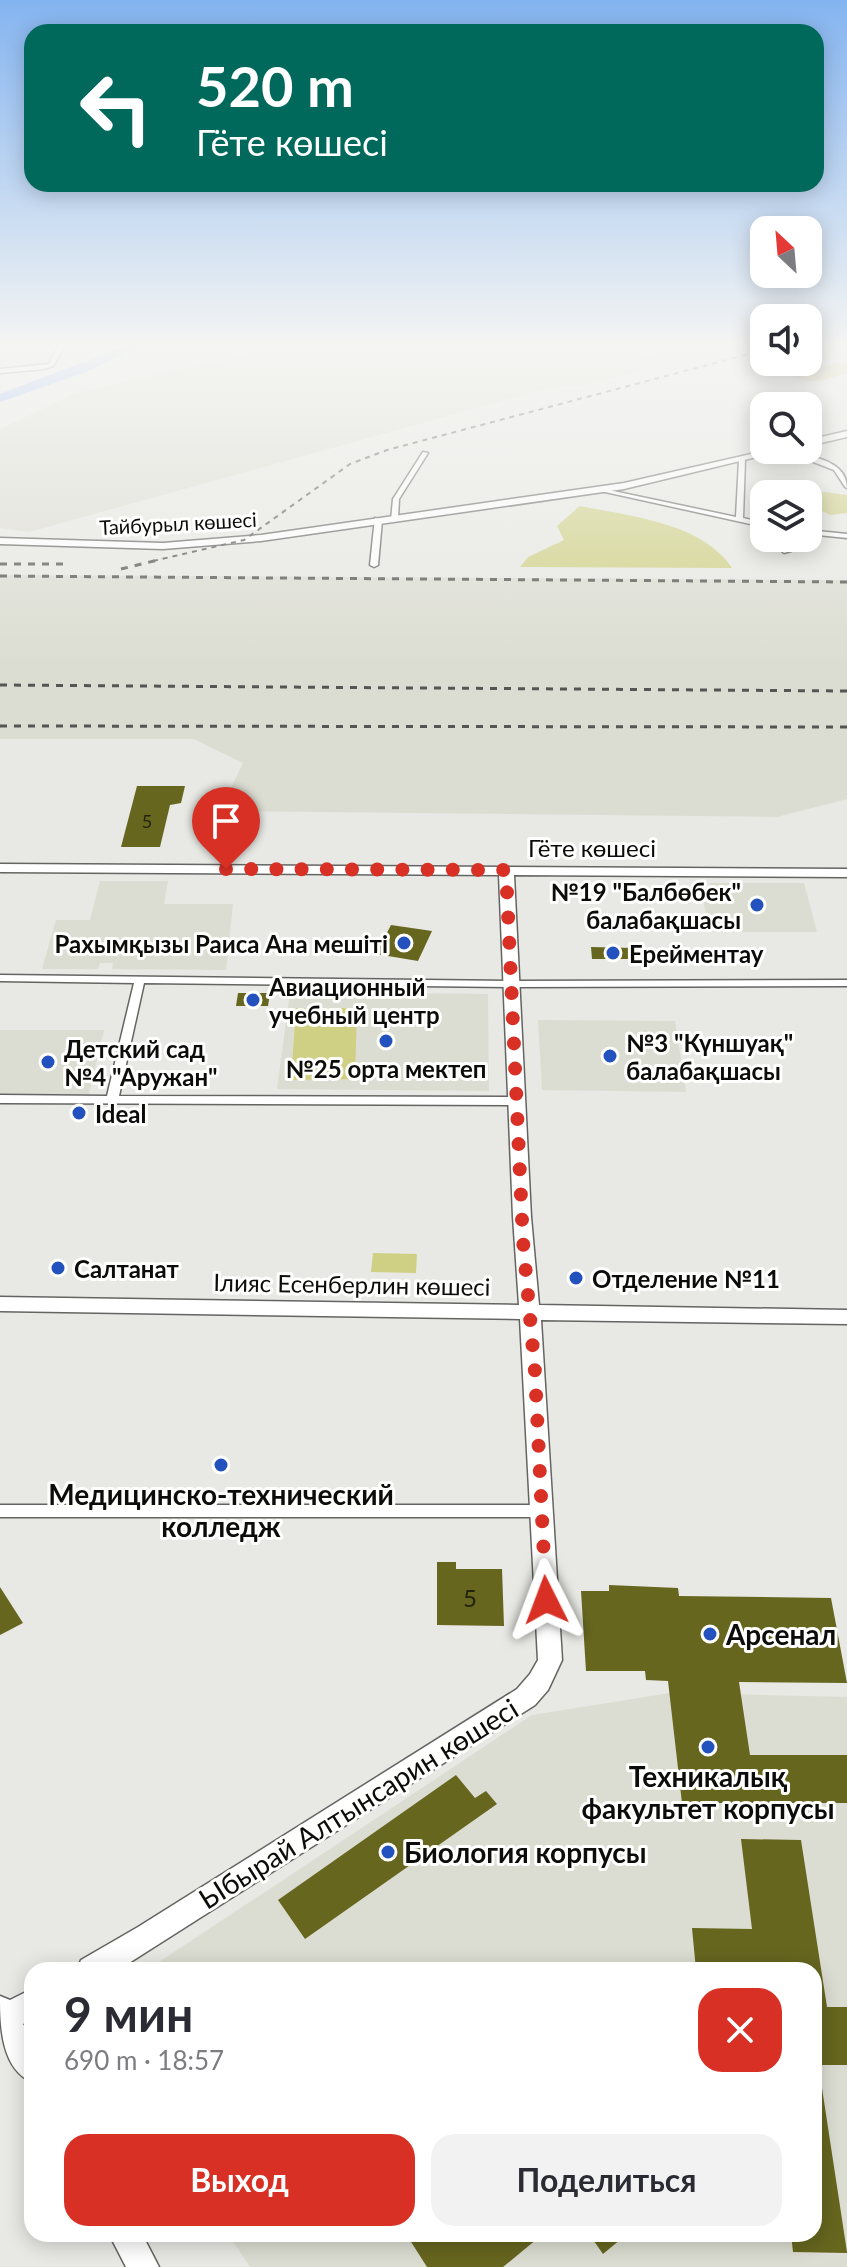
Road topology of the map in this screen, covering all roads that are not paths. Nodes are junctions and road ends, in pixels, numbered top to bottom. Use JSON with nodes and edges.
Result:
{"nodes":[{"id":1,"x":425,"y":453,"type":"dead end"},
{"id":2,"x":750,"y":458,"type":"edge"},
{"id":3,"x":742,"y":460,"type":"junction"},
{"id":4,"x":822,"y":463,"type":"edge"},
{"id":5,"x":847,"y":486,"type":"edge"},
{"id":6,"x":599,"y":490,"type":"junction"},
{"id":7,"x":394,"y":518,"type":"junction"},
{"id":8,"x":739,"y":519,"type":"junction"},
{"id":9,"x":378,"y":520,"type":"junction"},
{"id":10,"x":750,"y":522,"type":"edge"},
{"id":11,"x":750,"y":525,"type":"edge"},
{"id":12,"x":822,"y":533,"type":"edge"},
{"id":13,"x":847,"y":536,"type":"edge"},
{"id":14,"x":0,"y":541,"type":"edge"},
{"id":15,"x":374,"y":565,"type":"dead end"},
{"id":16,"x":0,"y":868,"type":"edge"},
{"id":17,"x":506,"y":870,"type":"junction"},
{"id":18,"x":847,"y":873,"type":"edge"},
{"id":19,"x":0,"y":978,"type":"edge"},
{"id":20,"x":140,"y":979,"type":"junction"},
{"id":21,"x":847,"y":983,"type":"edge"},
{"id":22,"x":512,"y":984,"type":"junction"},
{"id":23,"x":0,"y":1099,"type":"edge"},
{"id":24,"x":112,"y":1100,"type":"junction"},
{"id":25,"x":516,"y":1101,"type":"junction"},
{"id":26,"x":0,"y":1304,"type":"edge"},
{"id":27,"x":530,"y":1313,"type":"junction"},
{"id":28,"x":847,"y":1317,"type":"edge"},
{"id":29,"x":0,"y":1511,"type":"edge"},
{"id":30,"x":542,"y":1511,"type":"junction"},
{"id":31,"x":105,"y":1962,"type":"edge"},
{"id":32,"x":24,"y":2006,"type":"edge"},
{"id":33,"x":2,"y":2016,"type":"edge"},
{"id":34,"x":24,"y":2053,"type":"edge"},
{"id":35,"x":129,"y":2242,"type":"edge"},
{"id":36,"x":143,"y":2267,"type":"edge"}],
"edges":[{"from":1,"to":7,"type":"street"},
{"from":2,"to":3,"type":"main road","name":"Тайбурыл көшесі"},
{"from":3,"to":6,"type":"main road","name":"Тайбурыл көшесі"},
{"from":3,"to":8,"type":"street"},
{"from":4,"to":5,"type":"street"},
{"from":6,"to":7,"type":"main road","name":"Тайбурыл көшесі"},
{"from":6,"to":8,"type":"street"},
{"from":7,"to":9,"type":"main road","name":"Тайбурыл көшесі"},
{"from":8,"to":10,"type":"street"},
{"from":8,"to":11,"type":"street"},
{"from":9,"to":14,"type":"main road","name":"Тайбурыл көшесі"},
{"from":9,"to":15,"type":"street"},
{"from":12,"to":13,"type":"street"},
{"from":16,"to":17,"type":"main road","name":"Гёте көшесі"},
{"from":17,"to":18,"type":"main road","name":"Гёте көшесі"},
{"from":17,"to":22,"type":"main road","name":"Ыбырай Алтынсарин көшесі"},
{"from":19,"to":20,"type":"street"},
{"from":20,"to":22,"type":"street"},
{"from":20,"to":24,"type":"street"},
{"from":21,"to":22,"type":"street"},
{"from":22,"to":25,"type":"main road","name":"Ыбырай Алтынсарин көшесі"},
{"from":23,"to":24,"type":"street"},
{"from":24,"to":25,"type":"street"},
{"from":25,"to":27,"type":"main road","name":"Ыбырай Алтынсарин көшесі"},
{"from":26,"to":27,"type":"main road","name":"Ілияс Есенберлин көшесі"},
{"from":27,"to":28,"type":"main road","name":"Ілияс Есенберлин көшесі"},
{"from":27,"to":30,"type":"main road","name":"Ыбырай Алтынсарин көшесі"},
{"from":29,"to":30,"type":"street"},
{"from":30,"to":31,"type":"main road","name":"Ыбырай Алтынсарин көшесі"},
{"from":32,"to":33,"type":"main road"},
{"from":33,"to":34,"type":"main road"},
{"from":35,"to":36,"type":"main road"}]}
